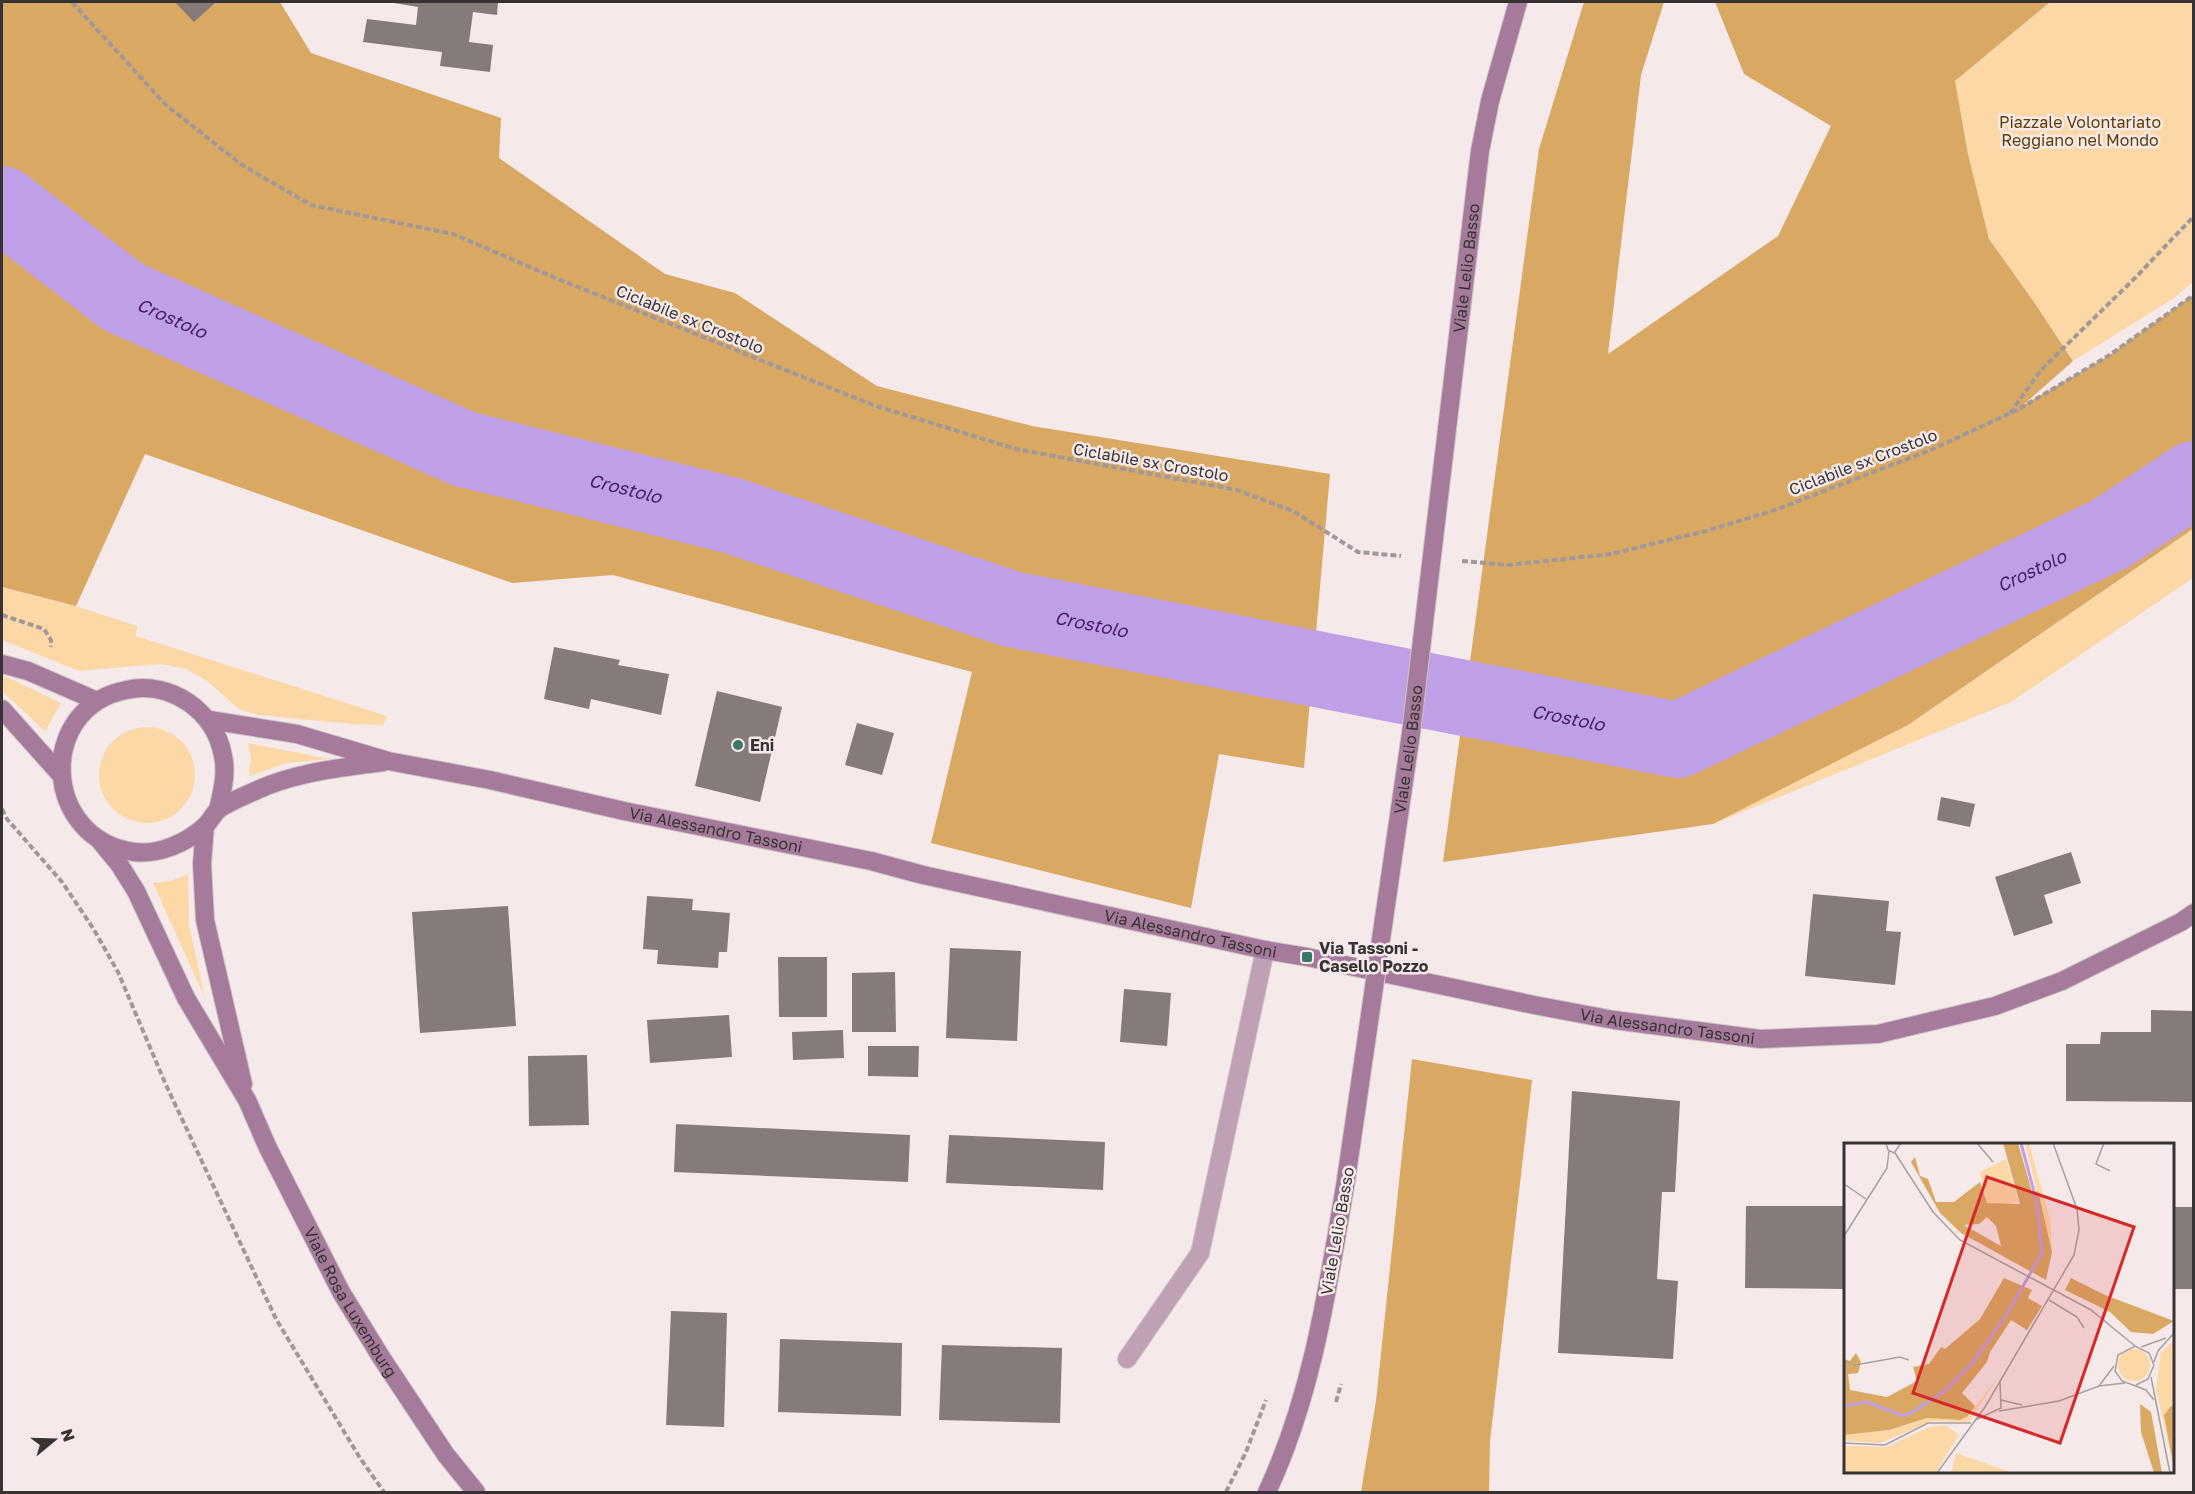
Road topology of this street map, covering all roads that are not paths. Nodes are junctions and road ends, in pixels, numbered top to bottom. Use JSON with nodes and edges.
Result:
{"nodes":[{"id":1,"x":1518,"y":2,"type":"edge"},
{"id":2,"x":2,"y":664,"type":"edge"},
{"id":3,"x":97,"y":701,"type":"junction"},
{"id":4,"x":2,"y":709,"type":"edge"},
{"id":5,"x":209,"y":720,"type":"junction"},
{"id":6,"x":388,"y":762,"type":"junction"},
{"id":7,"x":61,"y":775,"type":"junction"},
{"id":8,"x":218,"y":810,"type":"junction"},
{"id":9,"x":205,"y":826,"type":"junction"},
{"id":10,"x":100,"y":841,"type":"junction"},
{"id":11,"x":2193,"y":913,"type":"edge"},
{"id":12,"x":1265,"y":950,"type":"junction"},
{"id":13,"x":247,"y":1100,"type":"junction"},
{"id":14,"x":1127,"y":1359,"type":"dead end"},
{"id":15,"x":476,"y":1492,"type":"edge"},
{"id":16,"x":1267,"y":1492,"type":"edge"}],
"edges":[{"from":1,"to":16,"type":"street","name":"Viale Lelio Basso","bridge":true},
{"from":2,"to":3,"type":"street"},
{"from":3,"to":5,"type":"street","name":"Via Alessandro Tassoni"},
{"from":3,"to":7,"type":"street","name":"Via Alessandro Tassoni"},
{"from":4,"to":7,"type":"street","name":"Via Alessandro Tassoni"},
{"from":5,"to":6,"type":"street","name":"Via Alessandro Tassoni"},
{"from":5,"to":8,"type":"street","name":"Via Alessandro Tassoni"},
{"from":6,"to":8,"type":"street","name":"Via Alessandro Tassoni"},
{"from":6,"to":12,"type":"street","name":"Via Alessandro Tassoni"},
{"from":7,"to":10,"type":"street","name":"Via Alessandro Tassoni"},
{"from":8,"to":9,"type":"street","name":"Via Alessandro Tassoni"},
{"from":9,"to":10,"type":"street","name":"Via Alessandro Tassoni"},
{"from":9,"to":13,"type":"street","name":"Viale Rosa Luxemburg"},
{"from":10,"to":13,"type":"street","name":"Viale Rosa Luxemburg"},
{"from":11,"to":12,"type":"street","name":"Via Alessandro Tassoni"},
{"from":12,"to":14,"type":"street"},
{"from":13,"to":15,"type":"street","name":"Viale Rosa Luxemburg"}]}
